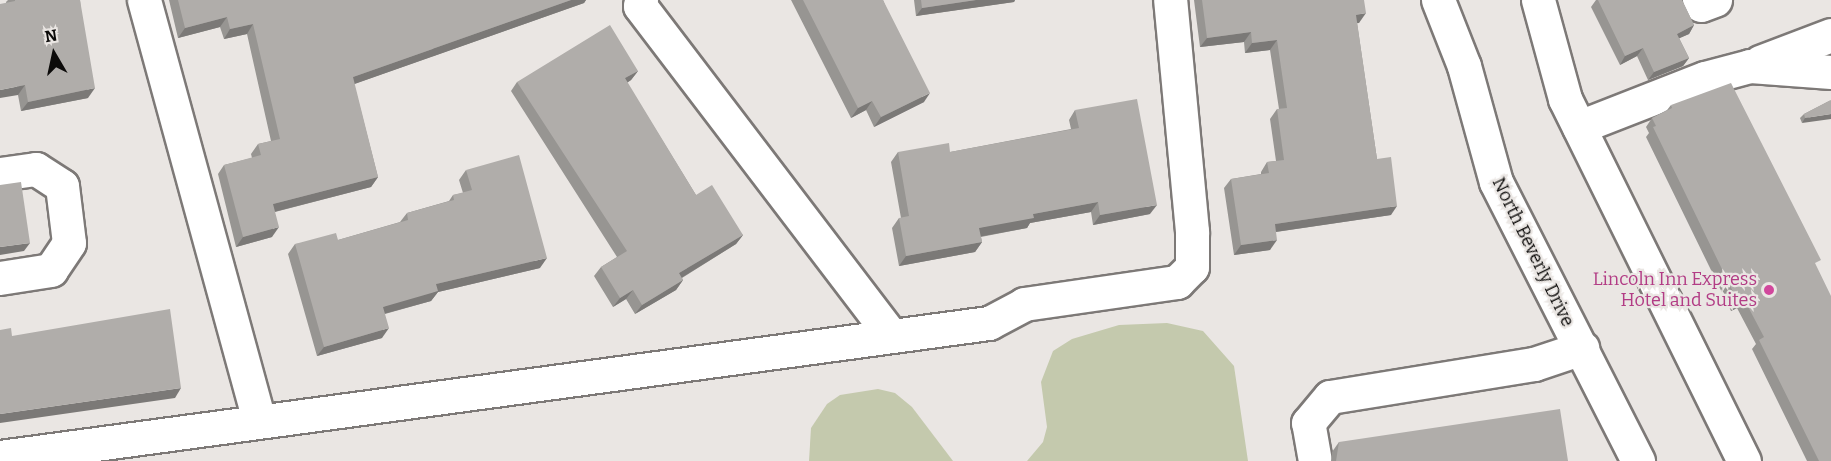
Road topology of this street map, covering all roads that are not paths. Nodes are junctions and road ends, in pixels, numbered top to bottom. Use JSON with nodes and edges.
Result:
{"nodes":[{"id":1,"x":144,"y":0,"type":"edge"},
{"id":2,"x":641,"y":0,"type":"edge"},
{"id":3,"x":1170,"y":0,"type":"edge"},
{"id":4,"x":1438,"y":0,"type":"edge"},
{"id":5,"x":1538,"y":0,"type":"edge"},
{"id":6,"x":1699,"y":0,"type":"edge"},
{"id":7,"x":1715,"y":0,"type":"edge"},
{"id":8,"x":1831,"y":35,"type":"edge"},
{"id":9,"x":1750,"y":66,"type":"junction"},
{"id":10,"x":1831,"y":72,"type":"edge"},
{"id":11,"x":1579,"y":127,"type":"junction"},
{"id":12,"x":0,"y":174,"type":"edge"},
{"id":13,"x":0,"y":278,"type":"edge"},
{"id":14,"x":891,"y":336,"type":"junction"},
{"id":15,"x":1582,"y":348,"type":"junction"},
{"id":16,"x":259,"y":420,"type":"junction"},
{"id":17,"x":0,"y":457,"type":"edge"},
{"id":18,"x":1315,"y":461,"type":"edge"},
{"id":19,"x":1638,"y":461,"type":"edge"},
{"id":20,"x":1744,"y":461,"type":"edge"}],
"edges":[{"from":1,"to":16,"type":"street"},
{"from":2,"to":14,"type":"street"},
{"from":3,"to":14,"type":"street"},
{"from":4,"to":15,"type":"street","name":"North Beverly Drive"},
{"from":5,"to":11,"type":"street"},
{"from":6,"to":7,"type":"street"},
{"from":8,"to":9,"type":"street"},
{"from":9,"to":10,"type":"street"},
{"from":9,"to":11,"type":"street"},
{"from":11,"to":20,"type":"street"},
{"from":12,"to":13,"type":"street"},
{"from":14,"to":16,"type":"street"},
{"from":15,"to":18,"type":"street"},
{"from":15,"to":19,"type":"street","name":"North Beverly Drive"},
{"from":16,"to":17,"type":"street"}]}
